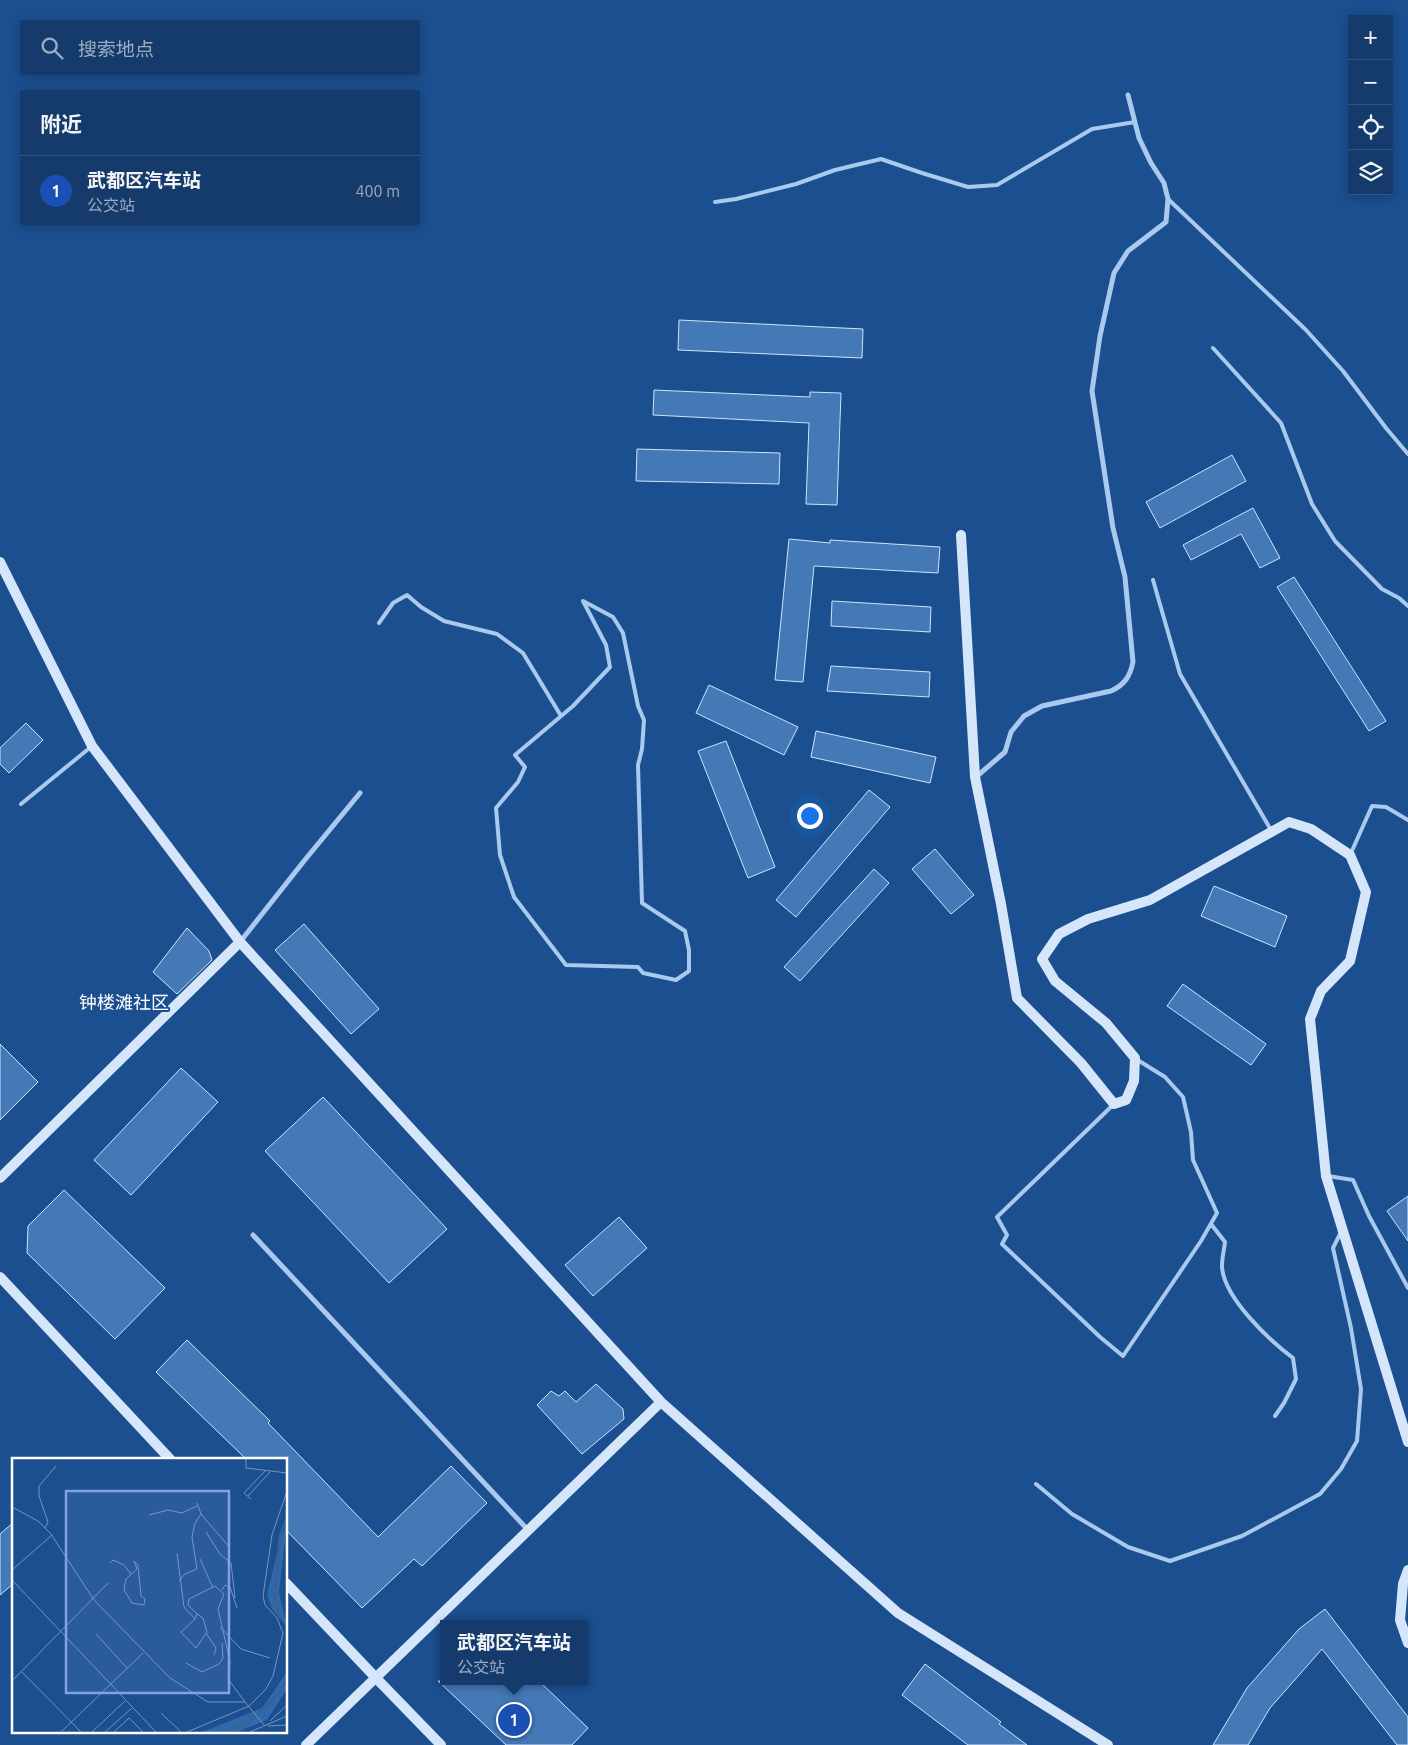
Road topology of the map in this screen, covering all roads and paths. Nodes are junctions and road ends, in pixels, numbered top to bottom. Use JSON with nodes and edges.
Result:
{"nodes":[{"id":1,"x":1128,"y":95,"type":"dead end"},
{"id":2,"x":1135,"y":122,"type":"junction"},
{"id":3,"x":1168,"y":199,"type":"junction"},
{"id":4,"x":715,"y":202,"type":"dead end"},
{"id":5,"x":1213,"y":348,"type":"dead end"},
{"id":6,"x":1408,"y":454,"type":"edge"},
{"id":7,"x":961,"y":535,"type":"dead end"},
{"id":8,"x":0,"y":562,"type":"edge"},
{"id":9,"x":1153,"y":580,"type":"dead end"},
{"id":10,"x":1408,"y":606,"type":"edge"},
{"id":11,"x":379,"y":623,"type":"dead end"},
{"id":12,"x":562,"y":716,"type":"junction"},
{"id":13,"x":92,"y":746,"type":"junction"},
{"id":14,"x":975,"y":777,"type":"junction"},
{"id":15,"x":360,"y":793,"type":"dead end"},
{"id":16,"x":21,"y":804,"type":"dead end"},
{"id":17,"x":1408,"y":820,"type":"edge"},
{"id":18,"x":1272,"y":832,"type":"junction"},
{"id":19,"x":1350,"y":855,"type":"junction"},
{"id":20,"x":240,"y":942,"type":"junction"},
{"id":21,"x":1135,"y":1058,"type":"junction"},
{"id":22,"x":1114,"y":1104,"type":"junction"},
{"id":23,"x":1326,"y":1176,"type":"junction"},
{"id":24,"x":0,"y":1178,"type":"edge"},
{"id":25,"x":1211,"y":1224,"type":"junction"},
{"id":26,"x":1343,"y":1227,"type":"junction"},
{"id":27,"x":253,"y":1235,"type":"dead end"},
{"id":28,"x":0,"y":1277,"type":"edge"},
{"id":29,"x":1408,"y":1288,"type":"edge"},
{"id":30,"x":661,"y":1402,"type":"junction"},
{"id":31,"x":1274,"y":1416,"type":"dead end"},
{"id":32,"x":1408,"y":1442,"type":"edge"},
{"id":33,"x":169,"y":1458,"type":"edge"},
{"id":34,"x":1036,"y":1484,"type":"dead end"},
{"id":35,"x":528,"y":1530,"type":"junction"},
{"id":36,"x":1408,"y":1570,"type":"edge"},
{"id":37,"x":288,"y":1585,"type":"edge"},
{"id":38,"x":1408,"y":1643,"type":"edge"},
{"id":39,"x":376,"y":1678,"type":"junction"},
{"id":40,"x":306,"y":1745,"type":"edge"},
{"id":41,"x":441,"y":1745,"type":"edge"},
{"id":42,"x":1108,"y":1745,"type":"edge"}],
"edges":[{"from":1,"to":2,"type":"street"},
{"from":2,"to":3,"type":"street"},
{"from":2,"to":4,"type":"lane"},
{"from":3,"to":6,"type":"lane"},
{"from":3,"to":14,"type":"street"},
{"from":5,"to":10,"type":"lane"},
{"from":7,"to":14,"type":"street"},
{"from":8,"to":13,"type":"street"},
{"from":9,"to":18,"type":"lane"},
{"from":11,"to":12,"type":"lane"},
{"from":12,"to":12,"type":"lane"},
{"from":13,"to":16,"type":"lane"},
{"from":13,"to":20,"type":"street"},
{"from":14,"to":22,"type":"street"},
{"from":15,"to":20,"type":"street"},
{"from":17,"to":19,"type":"lane"},
{"from":18,"to":19,"type":"street"},
{"from":18,"to":21,"type":"street"},
{"from":19,"to":23,"type":"street"},
{"from":20,"to":24,"type":"street"},
{"from":20,"to":30,"type":"street"},
{"from":21,"to":22,"type":"street"},
{"from":21,"to":25,"type":"lane"},
{"from":22,"to":25,"type":"lane"},
{"from":23,"to":26,"type":"street"},
{"from":23,"to":29,"type":"lane"},
{"from":25,"to":31,"type":"lane"},
{"from":26,"to":32,"type":"street"},
{"from":26,"to":34,"type":"lane"},
{"from":27,"to":35,"type":"street"},
{"from":28,"to":33,"type":"street"},
{"from":30,"to":35,"type":"street"},
{"from":30,"to":42,"type":"street"},
{"from":35,"to":39,"type":"street"},
{"from":36,"to":38,"type":"street"},
{"from":37,"to":39,"type":"street"},
{"from":39,"to":40,"type":"street"},
{"from":39,"to":41,"type":"street"}]}
